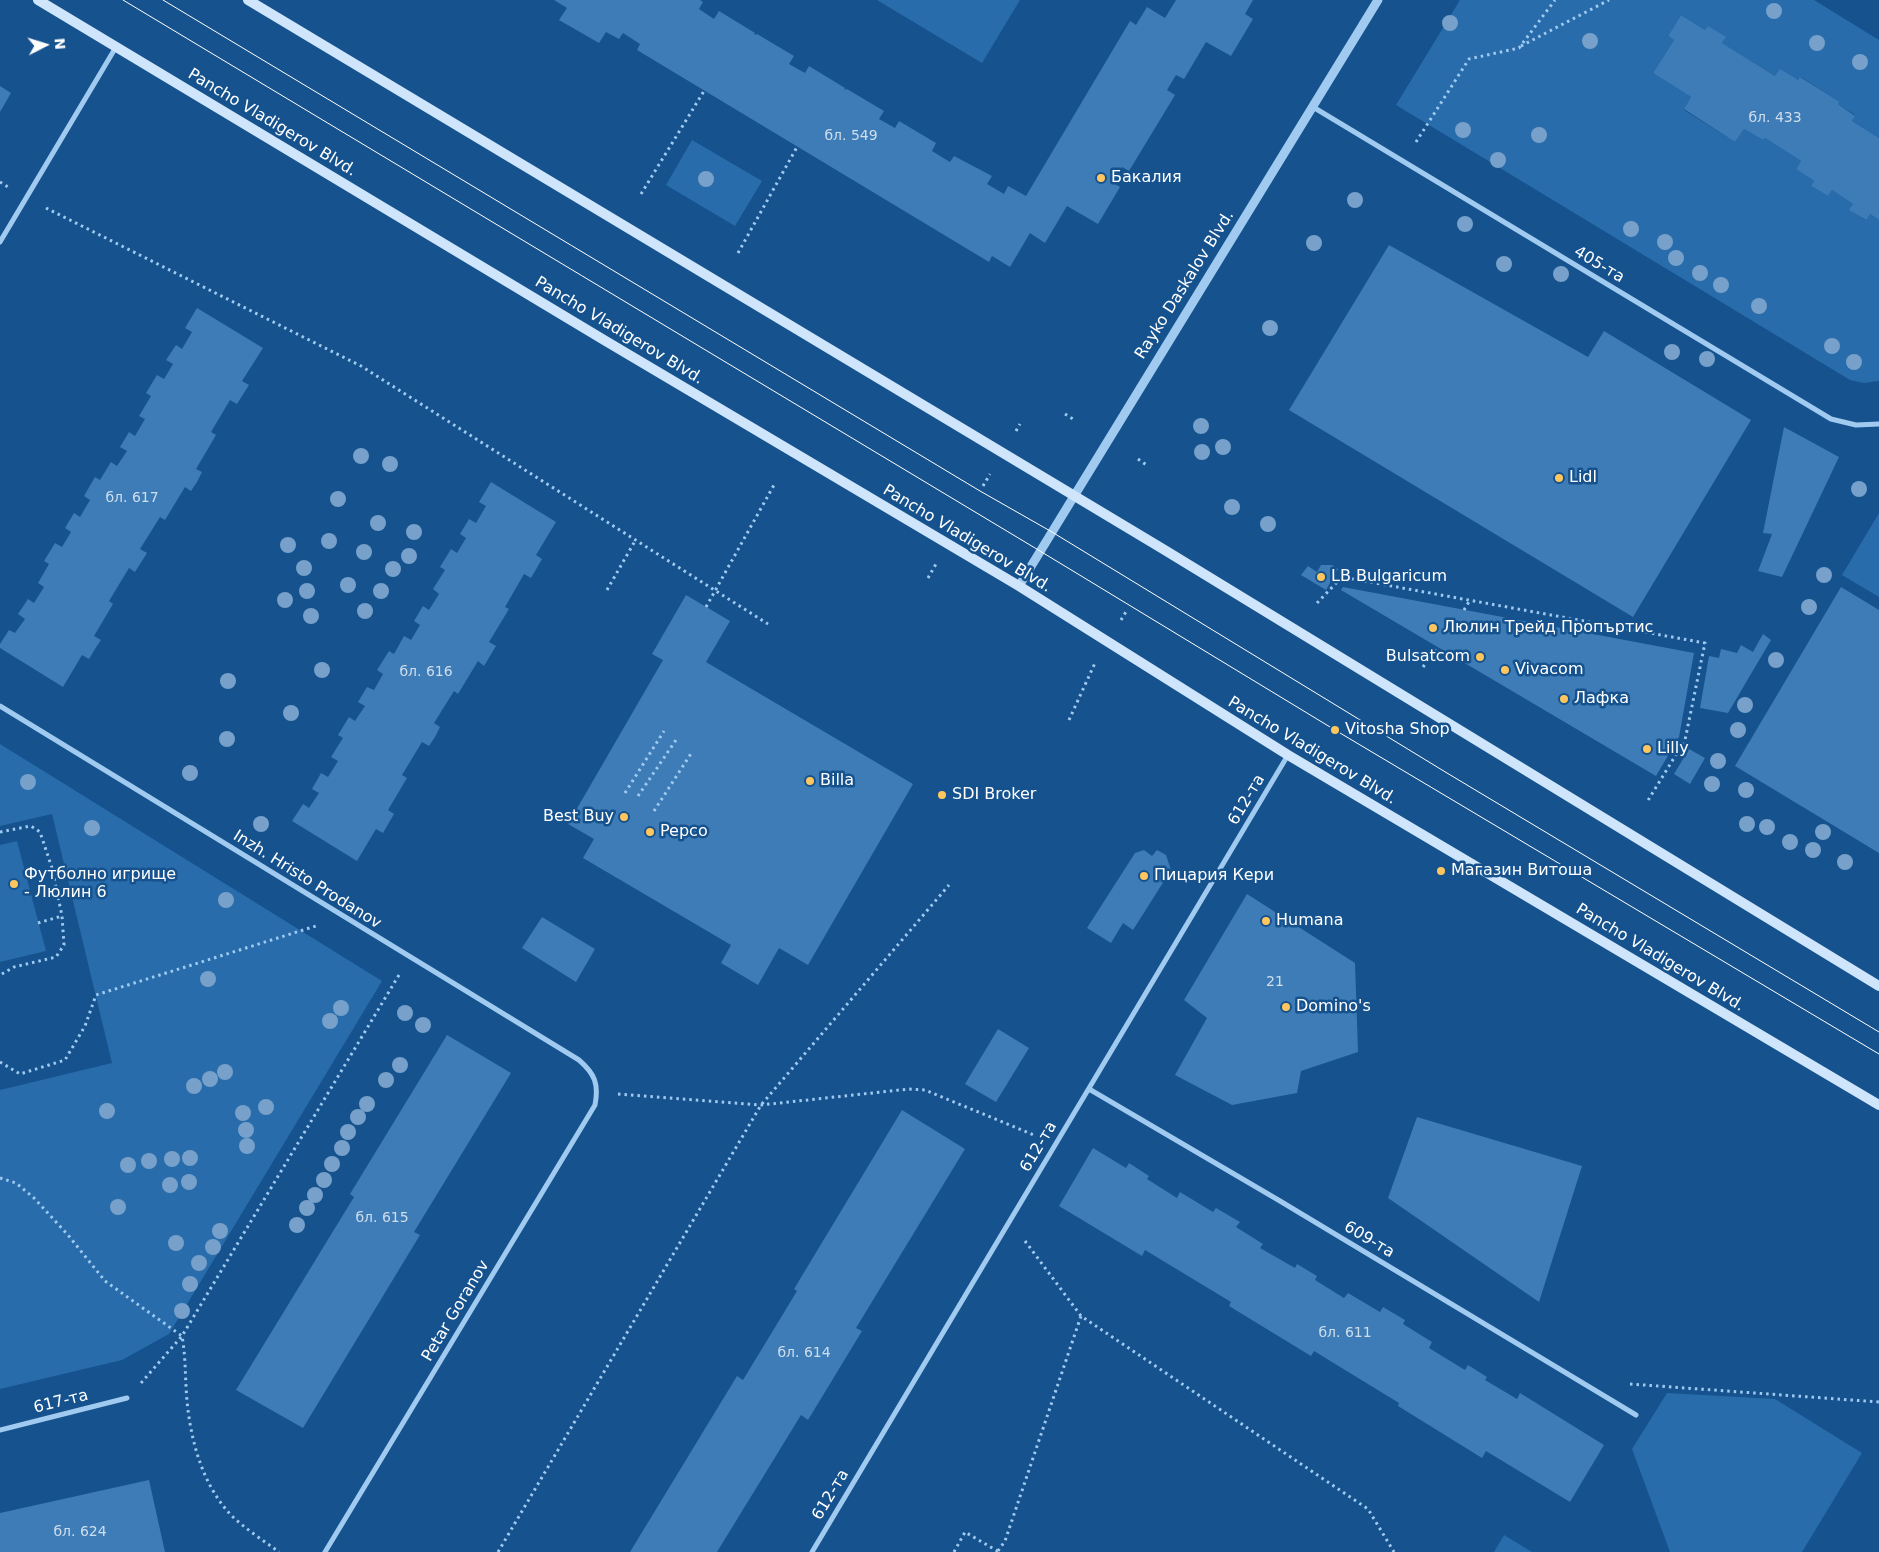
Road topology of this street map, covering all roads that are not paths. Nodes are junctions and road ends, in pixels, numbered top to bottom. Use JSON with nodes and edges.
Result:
{"nodes":[{"id":1,"x":38,"y":0,"type":"edge"},
{"id":2,"x":248,"y":0,"type":"edge"},
{"id":3,"x":1378,"y":0,"type":"edge"},
{"id":4,"x":116,"y":47,"type":"junction"},
{"id":5,"x":1312,"y":107,"type":"junction"},
{"id":6,"x":0,"y":242,"type":"edge"},
{"id":7,"x":1879,"y":424,"type":"edge"},
{"id":8,"x":1073,"y":497,"type":"junction"},
{"id":9,"x":1019,"y":586,"type":"junction"},
{"id":10,"x":0,"y":706,"type":"edge"},
{"id":11,"x":1288,"y":755,"type":"junction"},
{"id":12,"x":1879,"y":986,"type":"edge"},
{"id":13,"x":595,"y":1080,"type":"joint"},
{"id":14,"x":1089,"y":1089,"type":"junction"},
{"id":15,"x":1879,"y":1105,"type":"edge"},
{"id":16,"x":128,"y":1398,"type":"road end"},
{"id":17,"x":1636,"y":1415,"type":"dead end"},
{"id":18,"x":0,"y":1430,"type":"edge"},
{"id":19,"x":328,"y":1551,"type":"edge"},
{"id":20,"x":812,"y":1552,"type":"edge"}],
"edges":[{"from":1,"to":4,"type":"main road","name":"Pancho Vladigerov Blvd."},
{"from":2,"to":8,"type":"main road"},
{"from":3,"to":5,"type":"street","name":"Rayko Daskalov Blvd."},
{"from":4,"to":6,"type":"street"},
{"from":4,"to":9,"type":"main road","name":"Pancho Vladigerov Blvd."},
{"from":5,"to":7,"type":"street","name":"405-та"},
{"from":5,"to":8,"type":"street","name":"Rayko Daskalov Blvd."},
{"from":8,"to":9,"type":"street","name":"Rayko Daskalov Blvd."},
{"from":8,"to":12,"type":"main road"},
{"from":9,"to":11,"type":"main road","name":"Pancho Vladigerov Blvd."},
{"from":10,"to":13,"type":"street","name":"Inzh. Hristo Prodanov"},
{"from":11,"to":14,"type":"street","name":"612-та"},
{"from":11,"to":15,"type":"main road","name":"Pancho Vladigerov Blvd."},
{"from":13,"to":19,"type":"street","name":"Petar Goranov"},
{"from":14,"to":17,"type":"street","name":"609-та"},
{"from":14,"to":20,"type":"street","name":"612-та"},
{"from":16,"to":18,"type":"street","name":"617-та"}]}
